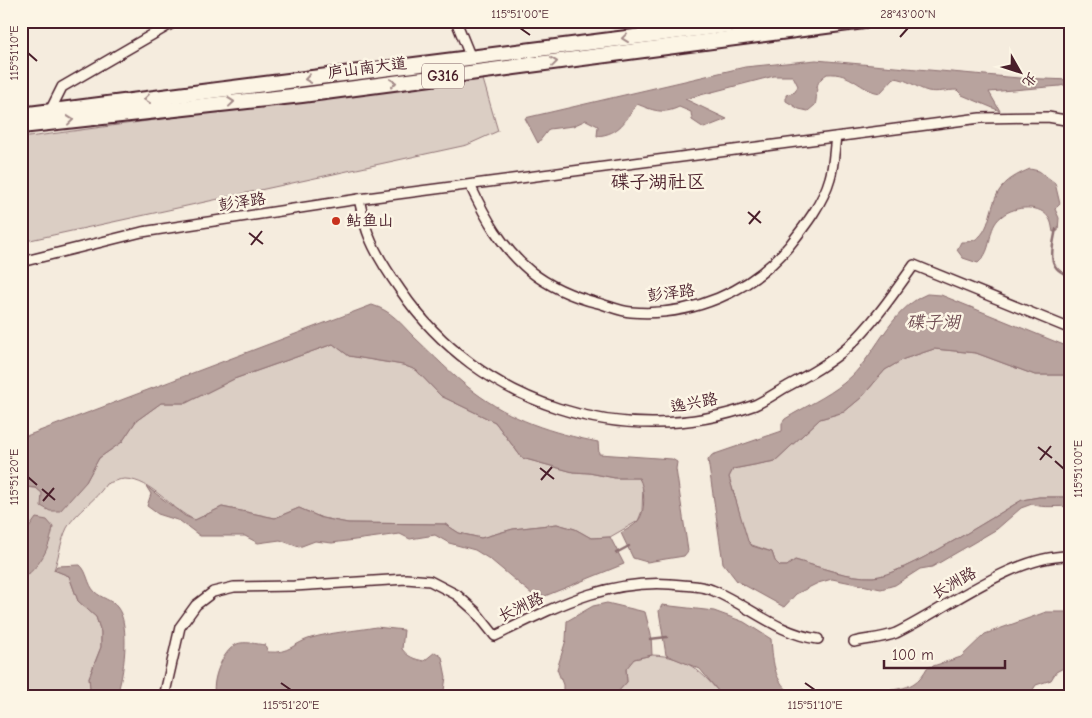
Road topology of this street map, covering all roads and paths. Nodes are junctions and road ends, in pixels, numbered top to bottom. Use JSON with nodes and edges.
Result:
{"nodes":[{"id":1,"x":176,"y":21,"type":"edge"},
{"id":2,"x":456,"y":21,"type":"edge"},
{"id":3,"x":760,"y":21,"type":"edge"},
{"id":4,"x":864,"y":21,"type":"edge"},
{"id":5,"x":471,"y":58,"type":"junction"},
{"id":6,"x":50,"y":111,"type":"junction"},
{"id":7,"x":21,"y":115,"type":"edge"},
{"id":8,"x":1071,"y":121,"type":"edge"},
{"id":9,"x":21,"y":126,"type":"edge"},
{"id":10,"x":836,"y":137,"type":"junction"},
{"id":11,"x":470,"y":185,"type":"junction"},
{"id":12,"x":359,"y":199,"type":"junction"},
{"id":13,"x":21,"y":262,"type":"edge"},
{"id":14,"x":1071,"y":329,"type":"edge"},
{"id":15,"x":1071,"y":556,"type":"edge"},
{"id":16,"x":818,"y":639,"type":"dead end"},
{"id":17,"x":854,"y":642,"type":"dead end"},
{"id":18,"x":164,"y":697,"type":"edge"}],
"edges":[{"from":1,"to":6,"type":"street"},
{"from":2,"to":5,"type":"street"},
{"from":3,"to":5,"type":"highway","name":"庐山南大道","number":"G316","one_way":true},
{"from":9,"to":4,"type":"highway","name":"庐山南大道","number":"G316","one_way":true},
{"from":5,"to":6,"type":"highway","name":"庐山南大道","number":"G316","one_way":true},
{"from":6,"to":7,"type":"highway","name":"庐山南大道","number":"G316"},
{"from":8,"to":10,"type":"street","name":"彭泽路"},
{"from":10,"to":11,"type":"street","name":"彭泽路"},
{"from":10,"to":11,"type":"street","name":"彭泽路"},
{"from":11,"to":12,"type":"street","name":"彭泽路"},
{"from":12,"to":13,"type":"street","name":"彭泽路"},
{"from":12,"to":14,"type":"street","name":"逸兴路"},
{"from":15,"to":17,"type":"street","name":"长洲路"},
{"from":16,"to":18,"type":"street","name":"长洲路"}]}
